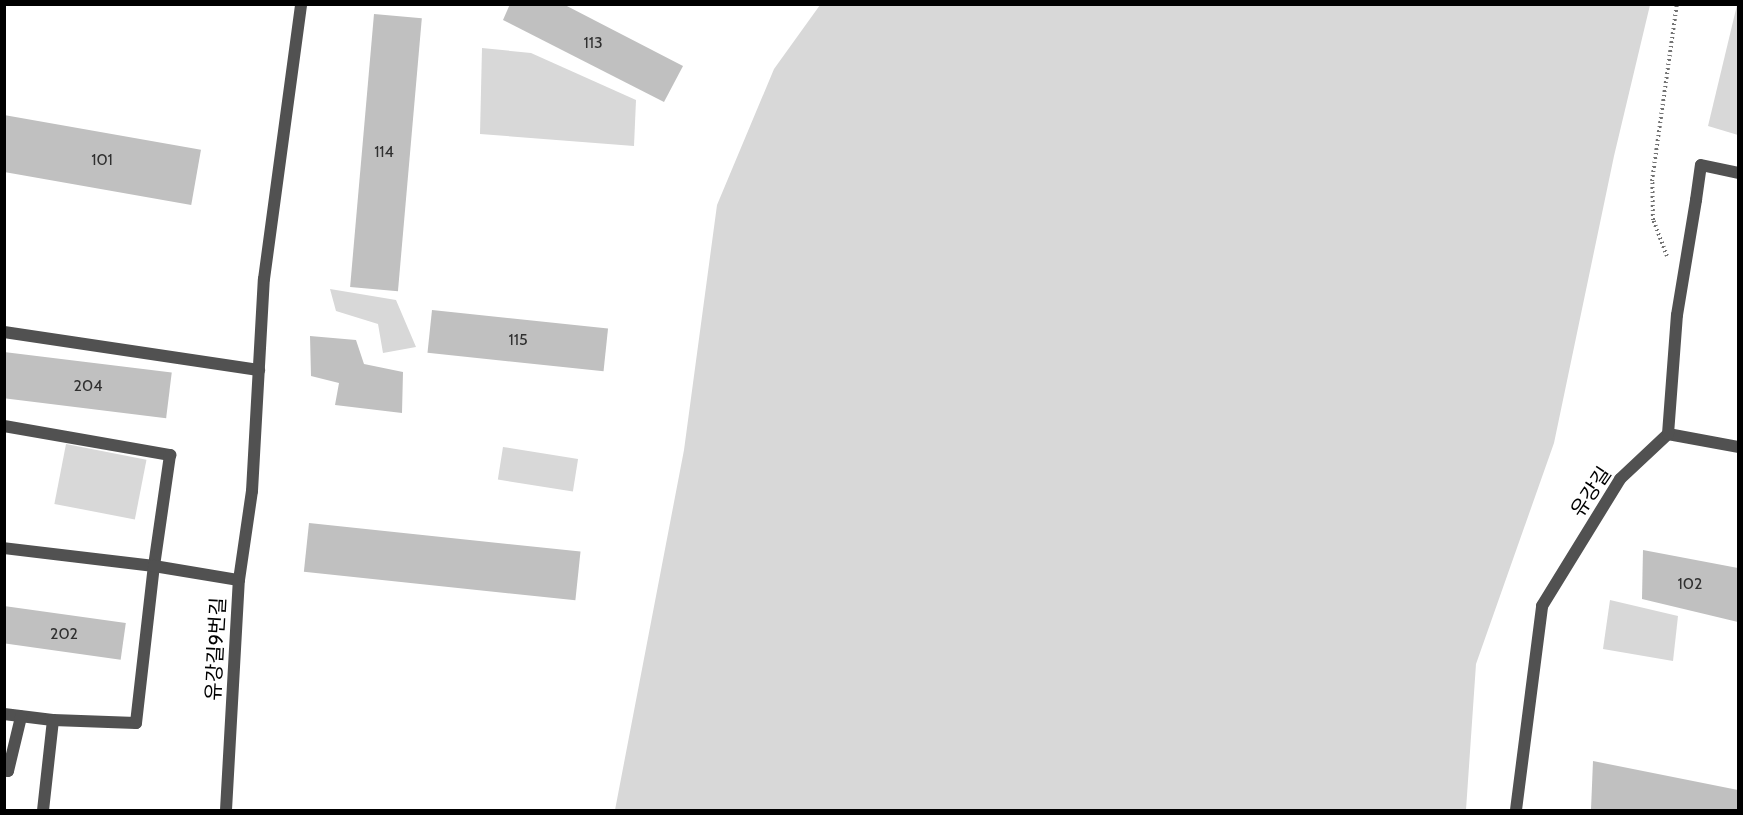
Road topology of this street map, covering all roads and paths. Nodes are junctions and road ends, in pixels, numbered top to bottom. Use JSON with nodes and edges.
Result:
{"nodes":[{"id":1,"x":301,"y":4,"type":"edge"},
{"id":2,"x":1677,"y":4,"type":"edge"},
{"id":3,"x":1738,"y":172,"type":"edge"},
{"id":4,"x":1681,"y":290,"type":"junction"},
{"id":5,"x":4,"y":332,"type":"edge"},
{"id":6,"x":259,"y":370,"type":"junction"},
{"id":7,"x":4,"y":426,"type":"edge"},
{"id":8,"x":1668,"y":434,"type":"junction"},
{"id":9,"x":1738,"y":447,"type":"edge"},
{"id":10,"x":4,"y":548,"type":"edge"},
{"id":11,"x":154,"y":566,"type":"junction"},
{"id":12,"x":239,"y":580,"type":"junction"},
{"id":13,"x":4,"y":714,"type":"edge"},
{"id":14,"x":21,"y":717,"type":"junction"},
{"id":15,"x":53,"y":720,"type":"junction"},
{"id":16,"x":4,"y":770,"type":"edge"},
{"id":17,"x":43,"y":810,"type":"edge"},
{"id":18,"x":226,"y":810,"type":"edge"},
{"id":19,"x":1516,"y":810,"type":"edge"}],
"edges":[{"from":1,"to":6,"type":"street","name":"유강길9번길"},
{"from":2,"to":4,"type":"path"},
{"from":3,"to":4,"type":"street"},
{"from":4,"to":8,"type":"street"},
{"from":5,"to":6,"type":"street"},
{"from":6,"to":12,"type":"street","name":"유강길9번길"},
{"from":7,"to":11,"type":"street"},
{"from":8,"to":9,"type":"street"},
{"from":8,"to":19,"type":"street","name":"유강길"},
{"from":10,"to":11,"type":"street"},
{"from":11,"to":12,"type":"street"},
{"from":11,"to":15,"type":"street"},
{"from":12,"to":18,"type":"street","name":"유강길9번길"},
{"from":13,"to":14,"type":"street"},
{"from":14,"to":15,"type":"street"},
{"from":14,"to":16,"type":"street"},
{"from":15,"to":17,"type":"street"}]}
